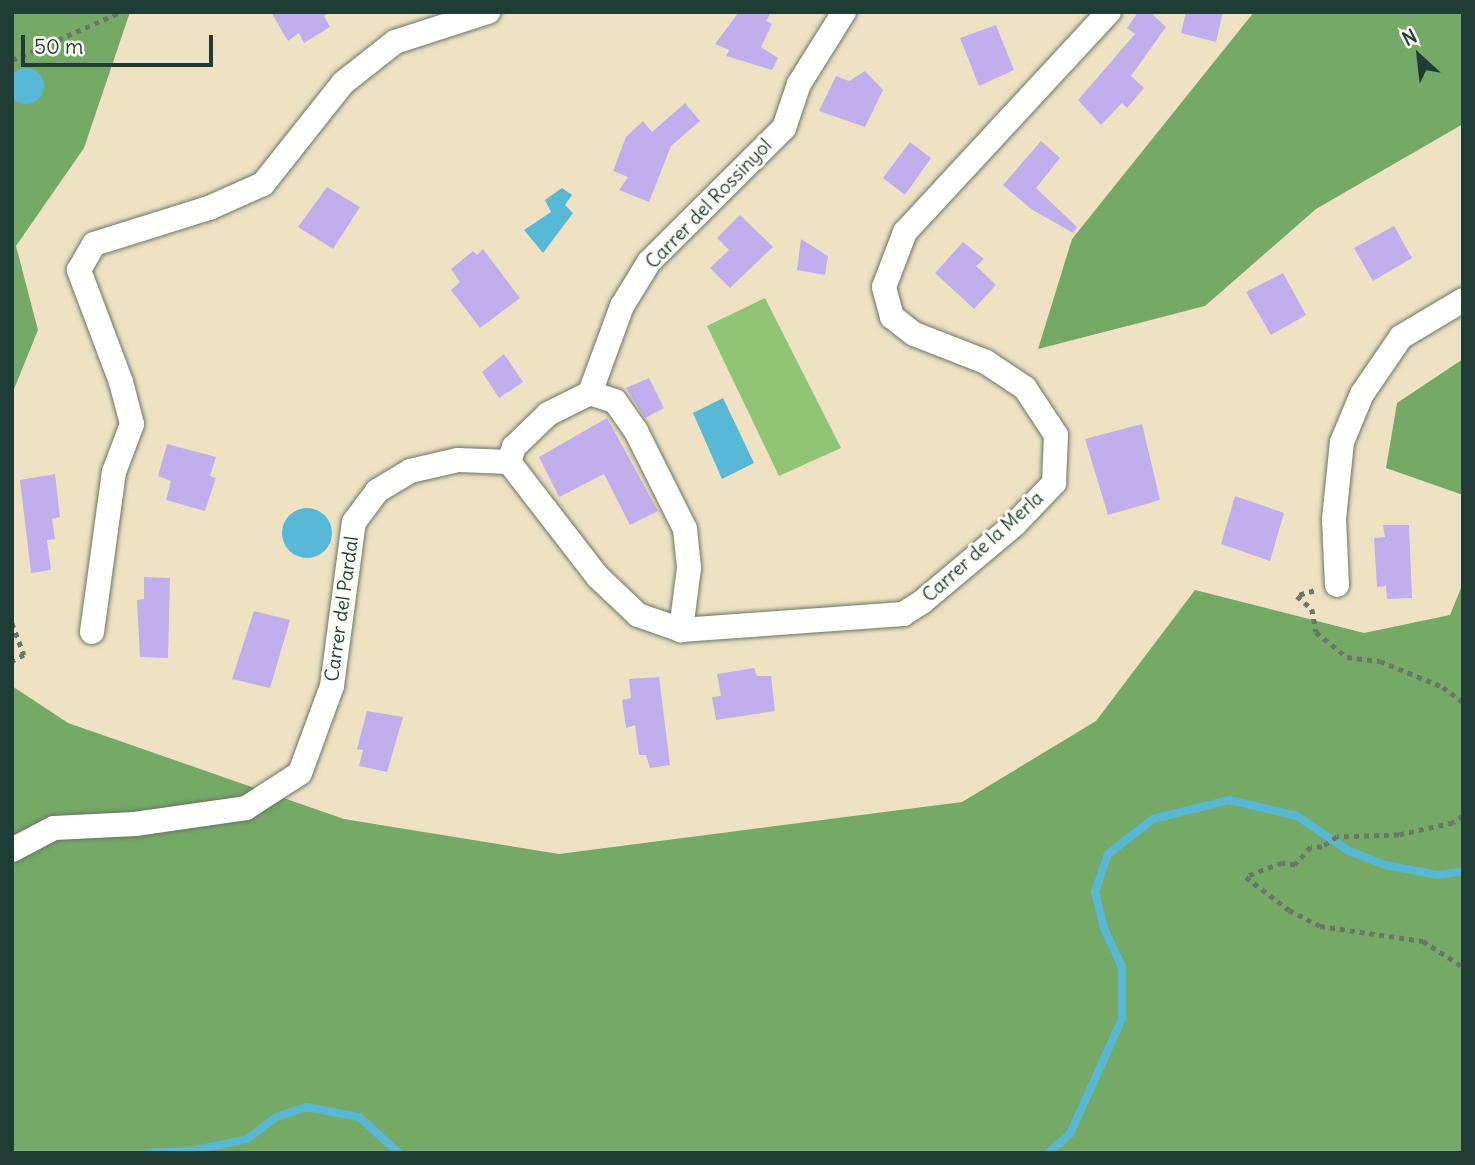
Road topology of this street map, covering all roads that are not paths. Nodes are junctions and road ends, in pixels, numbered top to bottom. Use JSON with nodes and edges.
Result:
{"nodes":[{"id":1,"x":488,"y":12,"type":"edge"},
{"id":2,"x":844,"y":12,"type":"edge"},
{"id":3,"x":1109,"y":12,"type":"edge"},
{"id":4,"x":1095,"y":22,"type":"edge"},
{"id":5,"x":1463,"y":300,"type":"edge"},
{"id":6,"x":590,"y":393,"type":"junction"},
{"id":7,"x":512,"y":455,"type":"junction"},
{"id":8,"x":1337,"y":585,"type":"road end"},
{"id":9,"x":681,"y":630,"type":"junction"},
{"id":10,"x":92,"y":632,"type":"dead end"},
{"id":11,"x":12,"y":850,"type":"edge"}],
"edges":[{"from":1,"to":10,"type":"street"},
{"from":2,"to":6,"type":"street","name":"Carrer del Rossinyol"},
{"from":3,"to":4,"type":"street","name":"Carrer de la Merla"},
{"from":4,"to":9,"type":"street","name":"Carrer de la Merla"},
{"from":5,"to":8,"type":"street"},
{"from":6,"to":7,"type":"street"},
{"from":6,"to":9,"type":"street"},
{"from":7,"to":9,"type":"street","name":"Carrer de la Merla"},
{"from":7,"to":11,"type":"street","name":"Carrer del Pardal"}]}
